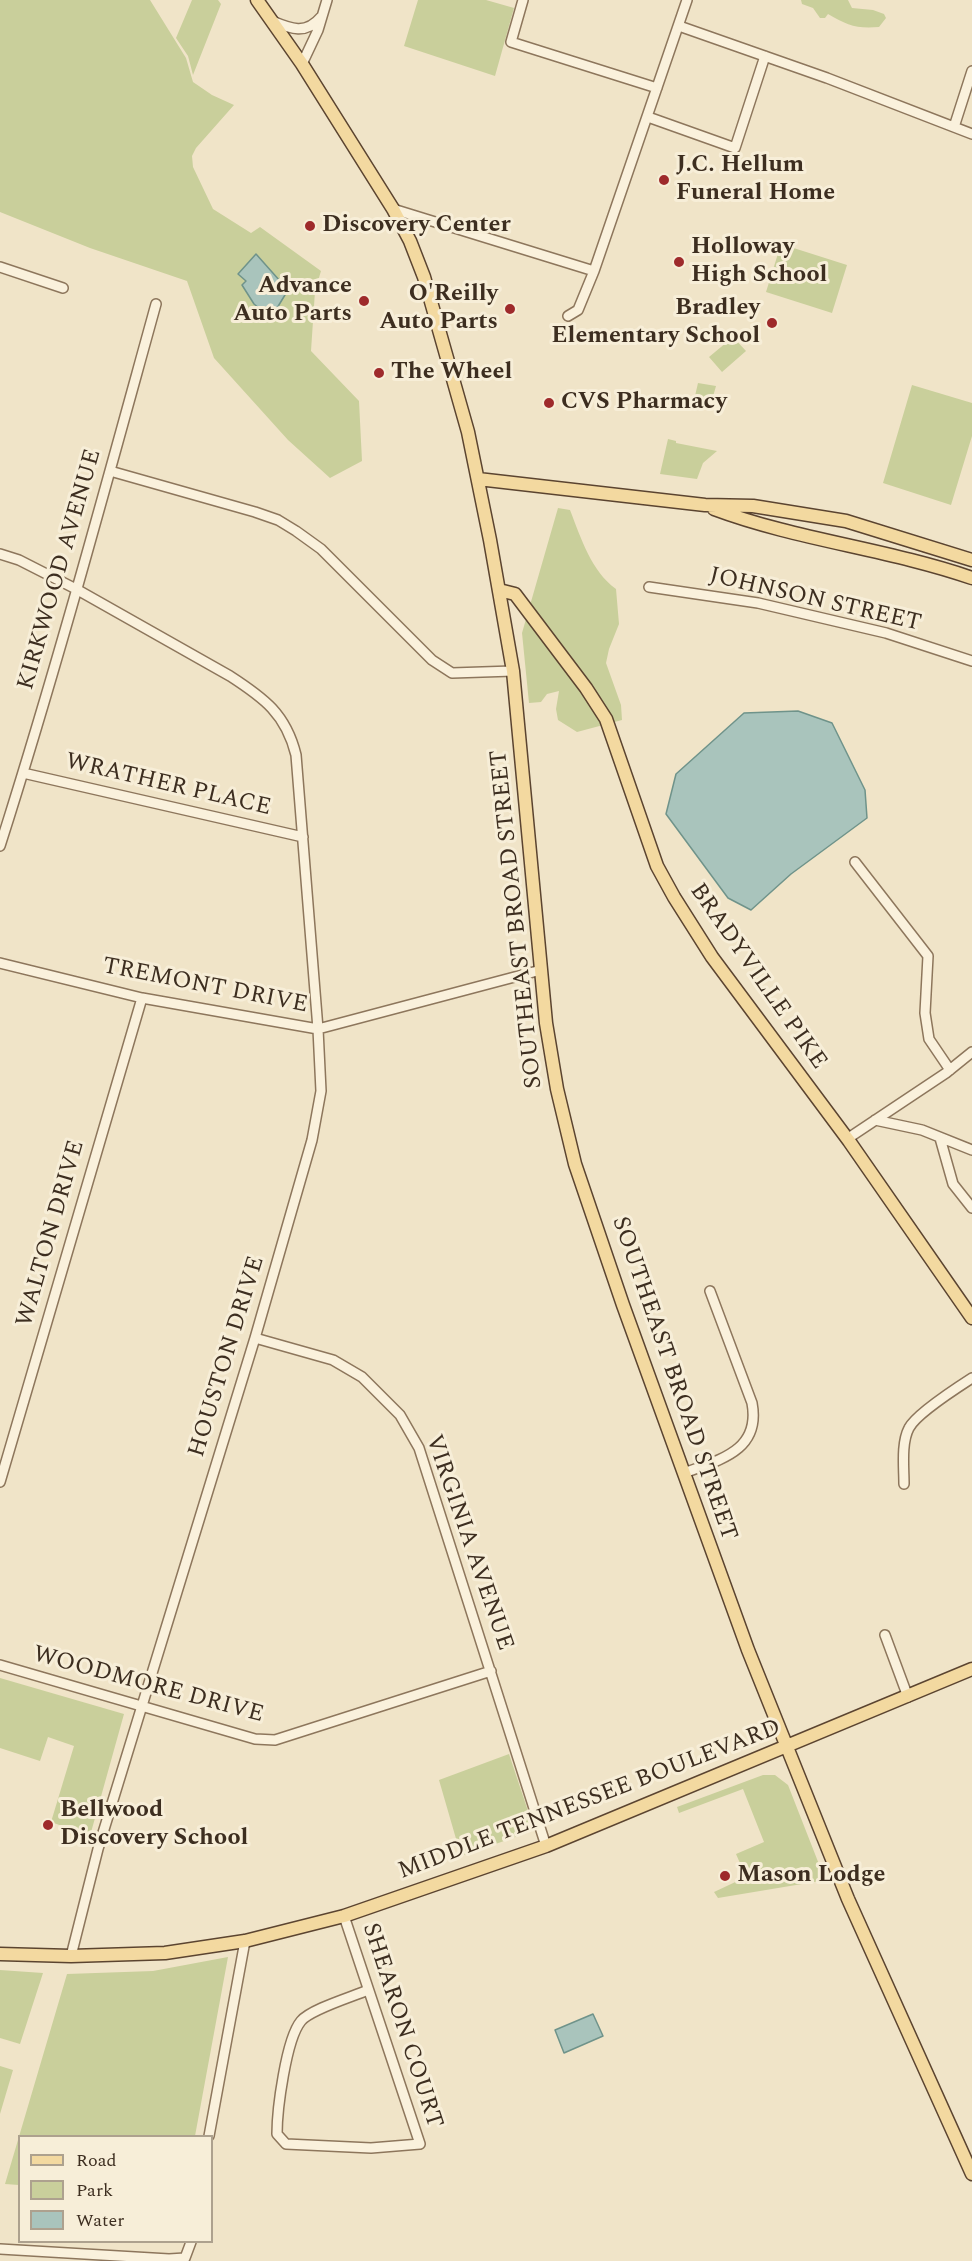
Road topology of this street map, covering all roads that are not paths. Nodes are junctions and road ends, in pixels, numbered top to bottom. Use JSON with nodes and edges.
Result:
{"nodes":[{"id":1,"x":257,"y":0,"type":"edge"},
{"id":2,"x":327,"y":0,"type":"edge"},
{"id":3,"x":523,"y":0,"type":"edge"},
{"id":4,"x":687,"y":0,"type":"edge"},
{"id":5,"x":322,"y":15,"type":"junction"},
{"id":6,"x":271,"y":21,"type":"junction"},
{"id":7,"x":679,"y":26,"type":"junction"},
{"id":8,"x":765,"y":56,"type":"junction"},
{"id":9,"x":302,"y":64,"type":"junction"},
{"id":10,"x":972,"y":71,"type":"edge"},
{"id":11,"x":657,"y":88,"type":"junction"},
{"id":12,"x":648,"y":117,"type":"junction"},
{"id":13,"x":954,"y":127,"type":"junction"},
{"id":14,"x":972,"y":134,"type":"edge"},
{"id":15,"x":393,"y":209,"type":"junction"},
{"id":16,"x":0,"y":267,"type":"edge"},
{"id":17,"x":594,"y":271,"type":"junction"},
{"id":18,"x":63,"y":288,"type":"dead end"},
{"id":19,"x":156,"y":304,"type":"dead end"},
{"id":20,"x":568,"y":316,"type":"dead end"},
{"id":21,"x":110,"y":471,"type":"junction"},
{"id":22,"x":478,"y":479,"type":"junction"},
{"id":23,"x":705,"y":505,"type":"junction"},
{"id":24,"x":0,"y":554,"type":"edge"},
{"id":25,"x":972,"y":560,"type":"edge"},
{"id":26,"x":972,"y":578,"type":"edge"},
{"id":27,"x":648,"y":587,"type":"dead end"},
{"id":28,"x":76,"y":589,"type":"junction"},
{"id":29,"x":500,"y":590,"type":"junction"},
{"id":30,"x":972,"y":661,"type":"edge"},
{"id":31,"x":513,"y":671,"type":"junction"},
{"id":32,"x":23,"y":773,"type":"junction"},
{"id":33,"x":303,"y":837,"type":"junction"},
{"id":34,"x":0,"y":846,"type":"edge"},
{"id":35,"x":855,"y":862,"type":"dead end"},
{"id":36,"x":0,"y":963,"type":"edge"},
{"id":37,"x":541,"y":970,"type":"junction"},
{"id":38,"x":142,"y":998,"type":"junction"},
{"id":39,"x":318,"y":1029,"type":"junction"},
{"id":40,"x":972,"y":1052,"type":"edge"},
{"id":41,"x":950,"y":1070,"type":"junction"},
{"id":42,"x":875,"y":1120,"type":"junction"},
{"id":43,"x":940,"y":1138,"type":"junction"},
{"id":44,"x":847,"y":1139,"type":"junction"},
{"id":45,"x":972,"y":1150,"type":"edge"},
{"id":46,"x":972,"y":1208,"type":"edge"},
{"id":47,"x":710,"y":1291,"type":"dead end"},
{"id":48,"x":972,"y":1318,"type":"edge"},
{"id":49,"x":255,"y":1338,"type":"junction"},
{"id":50,"x":972,"y":1378,"type":"edge"},
{"id":51,"x":684,"y":1473,"type":"junction"},
{"id":52,"x":0,"y":1482,"type":"edge"},
{"id":53,"x":904,"y":1484,"type":"dead end"},
{"id":54,"x":885,"y":1635,"type":"dead end"},
{"id":55,"x":0,"y":1665,"type":"edge"},
{"id":56,"x":972,"y":1669,"type":"edge"},
{"id":57,"x":492,"y":1671,"type":"junction"},
{"id":58,"x":908,"y":1697,"type":"junction"},
{"id":59,"x":143,"y":1706,"type":"junction"},
{"id":60,"x":787,"y":1748,"type":"junction"},
{"id":61,"x":546,"y":1846,"type":"junction"},
{"id":62,"x":344,"y":1916,"type":"junction"},
{"id":63,"x":245,"y":1941,"type":"junction"},
{"id":64,"x":0,"y":1954,"type":"edge"},
{"id":65,"x":71,"y":1956,"type":"junction"},
{"id":66,"x":368,"y":1990,"type":"junction"},
{"id":67,"x":209,"y":2135,"type":"edge"},
{"id":68,"x":972,"y":2174,"type":"edge"},
{"id":69,"x":189,"y":2243,"type":"edge"},
{"id":70,"x":0,"y":2249,"type":"edge"}],
"edges":[{"from":1,"to":6,"type":"main road","name":"SOUTHEAST BROAD STREET"},
{"from":2,"to":5,"type":"street"},
{"from":3,"to":11,"type":"street"},
{"from":4,"to":7,"type":"street"},
{"from":5,"to":6,"type":"street"},
{"from":5,"to":9,"type":"street"},
{"from":6,"to":9,"type":"main road","name":"SOUTHEAST BROAD STREET"},
{"from":7,"to":8,"type":"street"},
{"from":7,"to":11,"type":"street"},
{"from":8,"to":12,"type":"street"},
{"from":8,"to":13,"type":"street"},
{"from":9,"to":15,"type":"main road","name":"SOUTHEAST BROAD STREET"},
{"from":10,"to":13,"type":"street"},
{"from":11,"to":12,"type":"street"},
{"from":12,"to":17,"type":"street"},
{"from":13,"to":14,"type":"street"},
{"from":15,"to":17,"type":"street"},
{"from":15,"to":22,"type":"main road","name":"SOUTHEAST BROAD STREET"},
{"from":16,"to":18,"type":"street"},
{"from":17,"to":20,"type":"street"},
{"from":19,"to":21,"type":"street","name":"KIRKWOOD AVENUE"},
{"from":21,"to":28,"type":"street","name":"KIRKWOOD AVENUE"},
{"from":21,"to":31,"type":"street"},
{"from":22,"to":23,"type":"main road"},
{"from":22,"to":29,"type":"main road","name":"SOUTHEAST BROAD STREET"},
{"from":23,"to":25,"type":"main road"},
{"from":23,"to":26,"type":"main road"},
{"from":24,"to":28,"type":"street","name":"HOUSTON DRIVE"},
{"from":27,"to":30,"type":"street","name":"JOHNSON STREET"},
{"from":28,"to":32,"type":"street","name":"KIRKWOOD AVENUE"},
{"from":28,"to":33,"type":"street","name":"HOUSTON DRIVE"},
{"from":29,"to":31,"type":"main road","name":"SOUTHEAST BROAD STREET"},
{"from":29,"to":44,"type":"main road","name":"BRADYVILLE PIKE"},
{"from":31,"to":37,"type":"main road","name":"SOUTHEAST BROAD STREET"},
{"from":32,"to":33,"type":"street","name":"WRATHER PLACE"},
{"from":32,"to":34,"type":"street","name":"KIRKWOOD AVENUE"},
{"from":33,"to":39,"type":"street","name":"HOUSTON DRIVE"},
{"from":35,"to":41,"type":"street"},
{"from":36,"to":38,"type":"street","name":"TREMONT DRIVE"},
{"from":37,"to":39,"type":"street","name":"TREMONT DRIVE"},
{"from":37,"to":51,"type":"main road","name":"SOUTHEAST BROAD STREET"},
{"from":38,"to":39,"type":"street","name":"TREMONT DRIVE"},
{"from":38,"to":52,"type":"street","name":"WALTON DRIVE"},
{"from":39,"to":49,"type":"street","name":"HOUSTON DRIVE"},
{"from":40,"to":41,"type":"street"},
{"from":41,"to":42,"type":"street"},
{"from":42,"to":43,"type":"street"},
{"from":42,"to":44,"type":"street"},
{"from":43,"to":45,"type":"street"},
{"from":43,"to":46,"type":"street"},
{"from":44,"to":48,"type":"main road","name":"BRADYVILLE PIKE"},
{"from":47,"to":51,"type":"street"},
{"from":49,"to":57,"type":"street","name":"VIRGINIA AVENUE"},
{"from":49,"to":59,"type":"street","name":"HOUSTON DRIVE"},
{"from":50,"to":53,"type":"street"},
{"from":51,"to":60,"type":"main road","name":"SOUTHEAST BROAD STREET"},
{"from":54,"to":58,"type":"street"},
{"from":55,"to":59,"type":"street","name":"WOODMORE DRIVE"},
{"from":56,"to":58,"type":"main road","name":"MIDDLE TENNESSEE BOULEVARD"},
{"from":57,"to":59,"type":"street","name":"WOODMORE DRIVE"},
{"from":57,"to":61,"type":"street","name":"VIRGINIA AVENUE"},
{"from":58,"to":60,"type":"main road","name":"MIDDLE TENNESSEE BOULEVARD"},
{"from":59,"to":65,"type":"street","name":"HOUSTON DRIVE"},
{"from":60,"to":61,"type":"main road","name":"MIDDLE TENNESSEE BOULEVARD"},
{"from":60,"to":68,"type":"main road","name":"SOUTHEAST BROAD STREET"},
{"from":61,"to":62,"type":"main road","name":"MIDDLE TENNESSEE BOULEVARD"},
{"from":62,"to":63,"type":"main road","name":"MIDDLE TENNESSEE BOULEVARD"},
{"from":62,"to":66,"type":"street","name":"SHEARON COURT"},
{"from":63,"to":65,"type":"main road","name":"MIDDLE TENNESSEE BOULEVARD"},
{"from":63,"to":67,"type":"street"},
{"from":64,"to":65,"type":"main road","name":"MIDDLE TENNESSEE BOULEVARD"},
{"from":66,"to":66,"type":"street","name":"SHEARON COURT"},
{"from":69,"to":70,"type":"street"}]}
